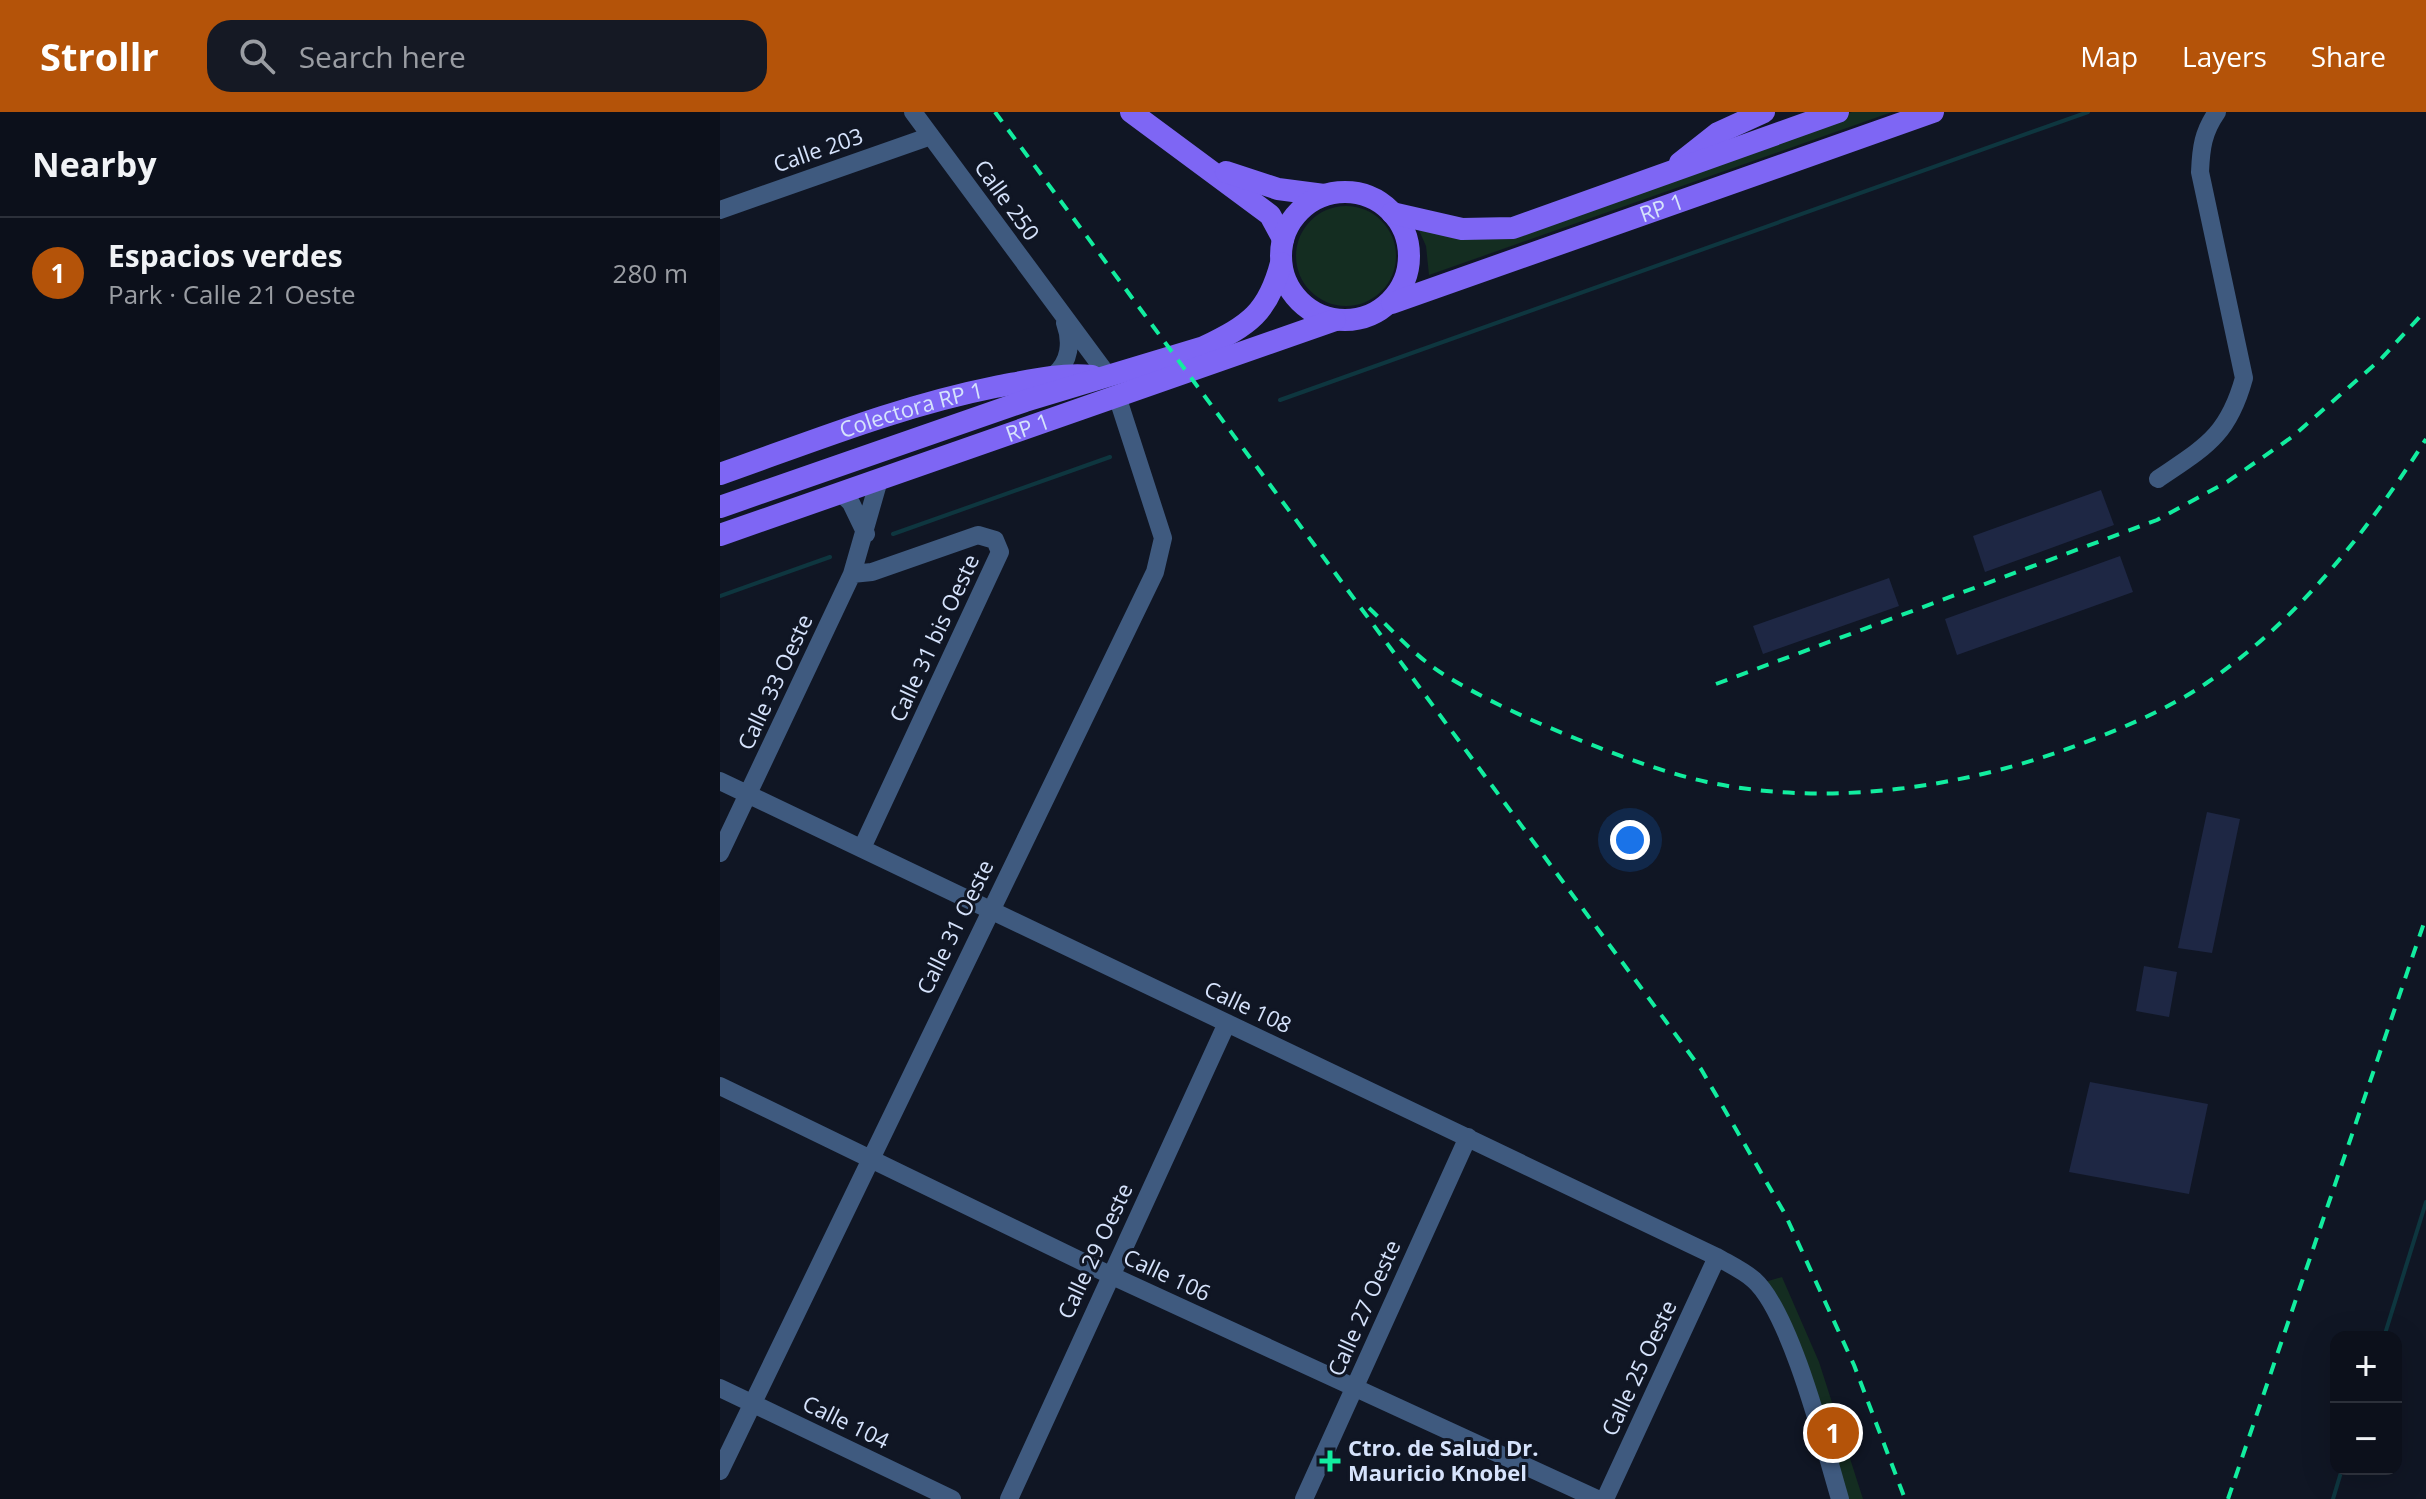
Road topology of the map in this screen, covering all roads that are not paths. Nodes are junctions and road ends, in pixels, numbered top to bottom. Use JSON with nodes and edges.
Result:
{"nodes":[{"id":1,"x":913,"y":112,"type":"edge"},
{"id":2,"x":1131,"y":112,"type":"edge"},
{"id":3,"x":1764,"y":112,"type":"edge"},
{"id":4,"x":1838,"y":112,"type":"edge"},
{"id":5,"x":1933,"y":112,"type":"edge"},
{"id":6,"x":2217,"y":112,"type":"edge"},
{"id":7,"x":931,"y":136,"type":"junction"},
{"id":8,"x":1199,"y":160,"type":"junction"},
{"id":9,"x":1666,"y":174,"type":"junction"},
{"id":10,"x":1326,"y":196,"type":"junction"},
{"id":11,"x":720,"y":210,"type":"edge"},
{"id":12,"x":1392,"y":213,"type":"junction"},
{"id":13,"x":1283,"y":239,"type":"junction"},
{"id":14,"x":1281,"y":263,"type":"junction"},
{"id":15,"x":1392,"y":303,"type":"junction"},
{"id":16,"x":1062,"y":317,"type":"junction"},
{"id":17,"x":1335,"y":320,"type":"junction"},
{"id":18,"x":1054,"y":375,"type":"junction"},
{"id":19,"x":1113,"y":386,"type":"junction"},
{"id":20,"x":720,"y":474,"type":"edge"},
{"id":21,"x":2158,"y":479,"type":"dead end"},
{"id":22,"x":879,"y":480,"type":"junction"},
{"id":23,"x":841,"y":493,"type":"junction"},
{"id":24,"x":720,"y":507,"type":"edge"},
{"id":25,"x":866,"y":534,"type":"junction"},
{"id":26,"x":720,"y":535,"type":"edge"},
{"id":27,"x":852,"y":574,"type":"junction"},
{"id":28,"x":720,"y":781,"type":"edge"},
{"id":29,"x":749,"y":795,"type":"junction"},
{"id":30,"x":862,"y":848,"type":"junction"},
{"id":31,"x":720,"y":853,"type":"edge"},
{"id":32,"x":989,"y":910,"type":"junction"},
{"id":33,"x":1227,"y":1023,"type":"junction"},
{"id":34,"x":720,"y":1086,"type":"edge"},
{"id":35,"x":1468,"y":1137,"type":"junction"},
{"id":36,"x":868,"y":1160,"type":"junction"},
{"id":37,"x":1717,"y":1257,"type":"junction"},
{"id":38,"x":1110,"y":1275,"type":"junction"},
{"id":39,"x":1355,"y":1387,"type":"junction"},
{"id":40,"x":720,"y":1388,"type":"edge"},
{"id":41,"x":753,"y":1403,"type":"junction"},
{"id":42,"x":720,"y":1471,"type":"edge"},
{"id":43,"x":952,"y":1499,"type":"edge"},
{"id":44,"x":1009,"y":1499,"type":"edge"},
{"id":45,"x":1304,"y":1499,"type":"edge"},
{"id":46,"x":1597,"y":1499,"type":"edge"},
{"id":47,"x":1605,"y":1499,"type":"edge"},
{"id":48,"x":1840,"y":1499,"type":"edge"}],
"edges":[{"from":1,"to":7,"type":"street","name":"Calle 250"},
{"from":2,"to":8,"type":"main road"},
{"from":3,"to":9,"type":"main road"},
{"from":4,"to":9,"type":"main road","name":"RP 1"},
{"from":5,"to":15,"type":"main road","name":"RP 1"},
{"from":6,"to":21,"type":"street"},
{"from":7,"to":11,"type":"street","name":"Calle 203"},
{"from":7,"to":16,"type":"street","name":"Calle 250"},
{"from":8,"to":10,"type":"main road"},
{"from":8,"to":13,"type":"main road"},
{"from":9,"to":12,"type":"main road","name":"RP 1"},
{"from":10,"to":12,"type":"main road"},
{"from":10,"to":13,"type":"main road"},
{"from":12,"to":15,"type":"main road"},
{"from":13,"to":14,"type":"main road"},
{"from":14,"to":17,"type":"main road"},
{"from":14,"to":19,"type":"main road","name":"RP 1"},
{"from":15,"to":17,"type":"main road"},
{"from":16,"to":18,"type":"street","name":"Calle 250"},
{"from":16,"to":19,"type":"street","name":"Calle 250"},
{"from":17,"to":19,"type":"main road","name":"RP 1"},
{"from":18,"to":19,"type":"main road","name":"Colectora RP 1"},
{"from":18,"to":20,"type":"main road","name":"Colectora RP 1"},
{"from":19,"to":22,"type":"main road","name":"RP 1"},
{"from":19,"to":24,"type":"main road","name":"RP 1"},
{"from":19,"to":32,"type":"street","name":"Calle 31 Oeste"},
{"from":22,"to":23,"type":"main road","name":"RP 1"},
{"from":22,"to":25,"type":"street","name":"Calle 33 Oeste"},
{"from":23,"to":25,"type":"street"},
{"from":23,"to":26,"type":"main road","name":"RP 1"},
{"from":25,"to":27,"type":"street","name":"Calle 33 Oeste"},
{"from":27,"to":29,"type":"street","name":"Calle 33 Oeste"},
{"from":27,"to":30,"type":"street","name":"Calle 31 bis Oeste"},
{"from":28,"to":29,"type":"street","name":"Calle 108"},
{"from":29,"to":30,"type":"street","name":"Calle 108"},
{"from":29,"to":31,"type":"street","name":"Calle 33 Oeste"},
{"from":30,"to":32,"type":"street","name":"Calle 108"},
{"from":32,"to":33,"type":"street","name":"Calle 108"},
{"from":32,"to":36,"type":"street","name":"Calle 31 Oeste"},
{"from":33,"to":35,"type":"street","name":"Calle 108"},
{"from":33,"to":38,"type":"street","name":"Calle 29 Oeste"},
{"from":34,"to":36,"type":"street","name":"Calle 106"},
{"from":35,"to":37,"type":"street","name":"Calle 108"},
{"from":35,"to":39,"type":"street","name":"Calle 27 Oeste"},
{"from":36,"to":38,"type":"street","name":"Calle 106"},
{"from":36,"to":41,"type":"street","name":"Calle 31 Oeste"},
{"from":37,"to":47,"type":"street","name":"Calle 25 Oeste"},
{"from":37,"to":48,"type":"street","name":"Calle 108"},
{"from":38,"to":39,"type":"street","name":"Calle 106"},
{"from":38,"to":44,"type":"street","name":"Calle 29 Oeste"},
{"from":39,"to":45,"type":"street","name":"Calle 27 Oeste"},
{"from":39,"to":46,"type":"street","name":"Calle 106"},
{"from":40,"to":41,"type":"street","name":"Calle 104"},
{"from":41,"to":42,"type":"street","name":"Calle 31 Oeste"},
{"from":41,"to":43,"type":"street","name":"Calle 104"}]}
